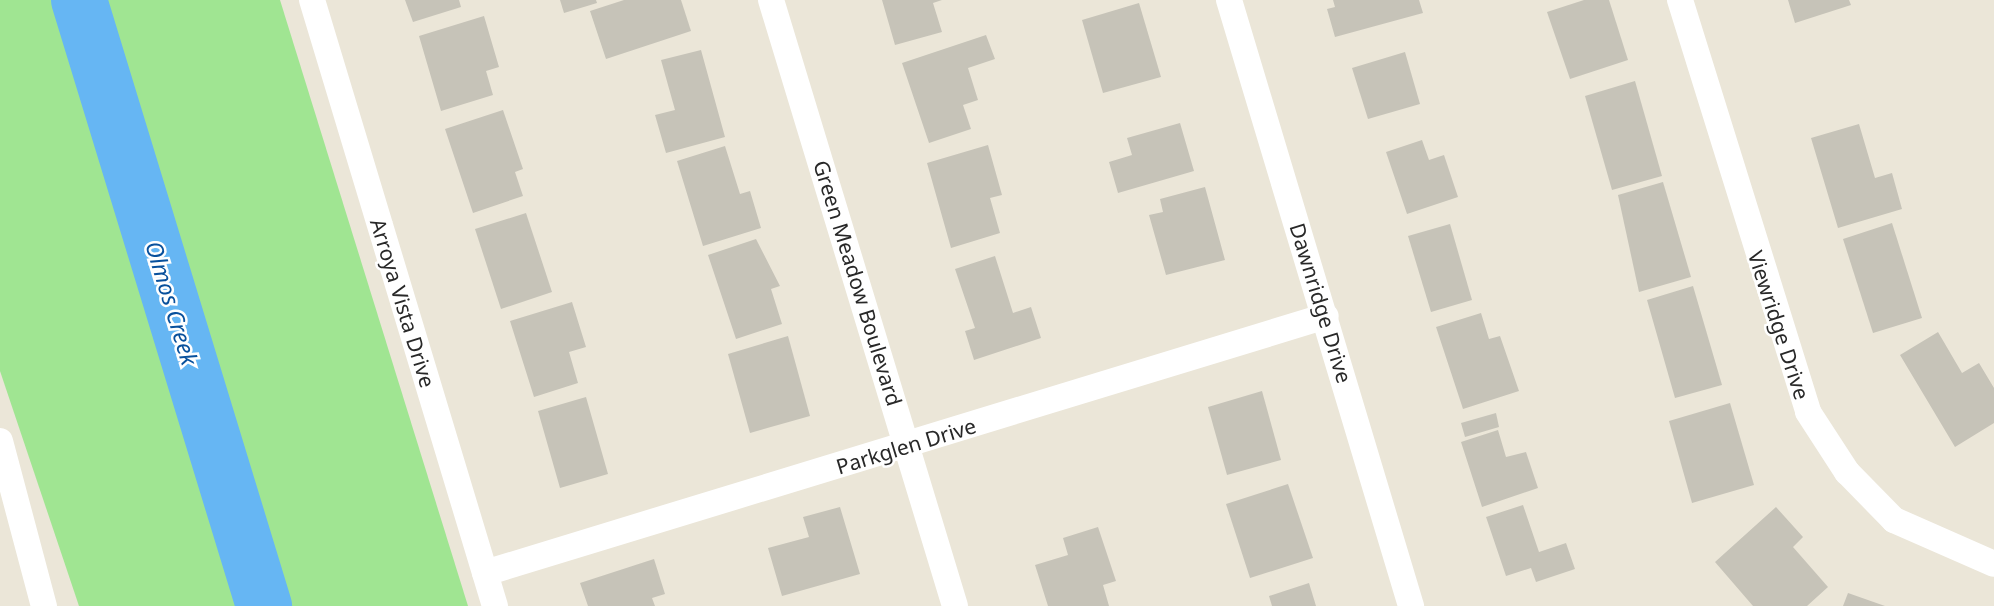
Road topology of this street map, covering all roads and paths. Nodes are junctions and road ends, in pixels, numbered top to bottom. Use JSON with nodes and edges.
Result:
{"nodes":[{"id":1,"x":312,"y":0,"type":"edge"},
{"id":2,"x":771,"y":0,"type":"edge"},
{"id":3,"x":1229,"y":0,"type":"edge"},
{"id":4,"x":1680,"y":0,"type":"edge"},
{"id":5,"x":1325,"y":316,"type":"junction"},
{"id":6,"x":0,"y":441,"type":"edge"},
{"id":7,"x":908,"y":446,"type":"junction"},
{"id":8,"x":1994,"y":564,"type":"edge"},
{"id":9,"x":485,"y":573,"type":"junction"},
{"id":10,"x":44,"y":606,"type":"edge"},
{"id":11,"x":495,"y":606,"type":"edge"},
{"id":12,"x":955,"y":606,"type":"edge"},
{"id":13,"x":1411,"y":606,"type":"edge"}],
"edges":[{"from":1,"to":9,"type":"street","name":"Arroya Vista Drive"},
{"from":2,"to":7,"type":"street","name":"Green Meadow Boulevard"},
{"from":3,"to":5,"type":"street","name":"Dawnridge Drive"},
{"from":4,"to":8,"type":"street","name":"Viewridge Drive"},
{"from":5,"to":7,"type":"street","name":"Parkglen Drive"},
{"from":5,"to":13,"type":"street","name":"Dawnridge Drive"},
{"from":6,"to":10,"type":"street"},
{"from":7,"to":9,"type":"street","name":"Parkglen Drive"},
{"from":7,"to":12,"type":"street","name":"Green Meadow Boulevard"},
{"from":9,"to":11,"type":"street","name":"Arroya Vista Drive"}]}
